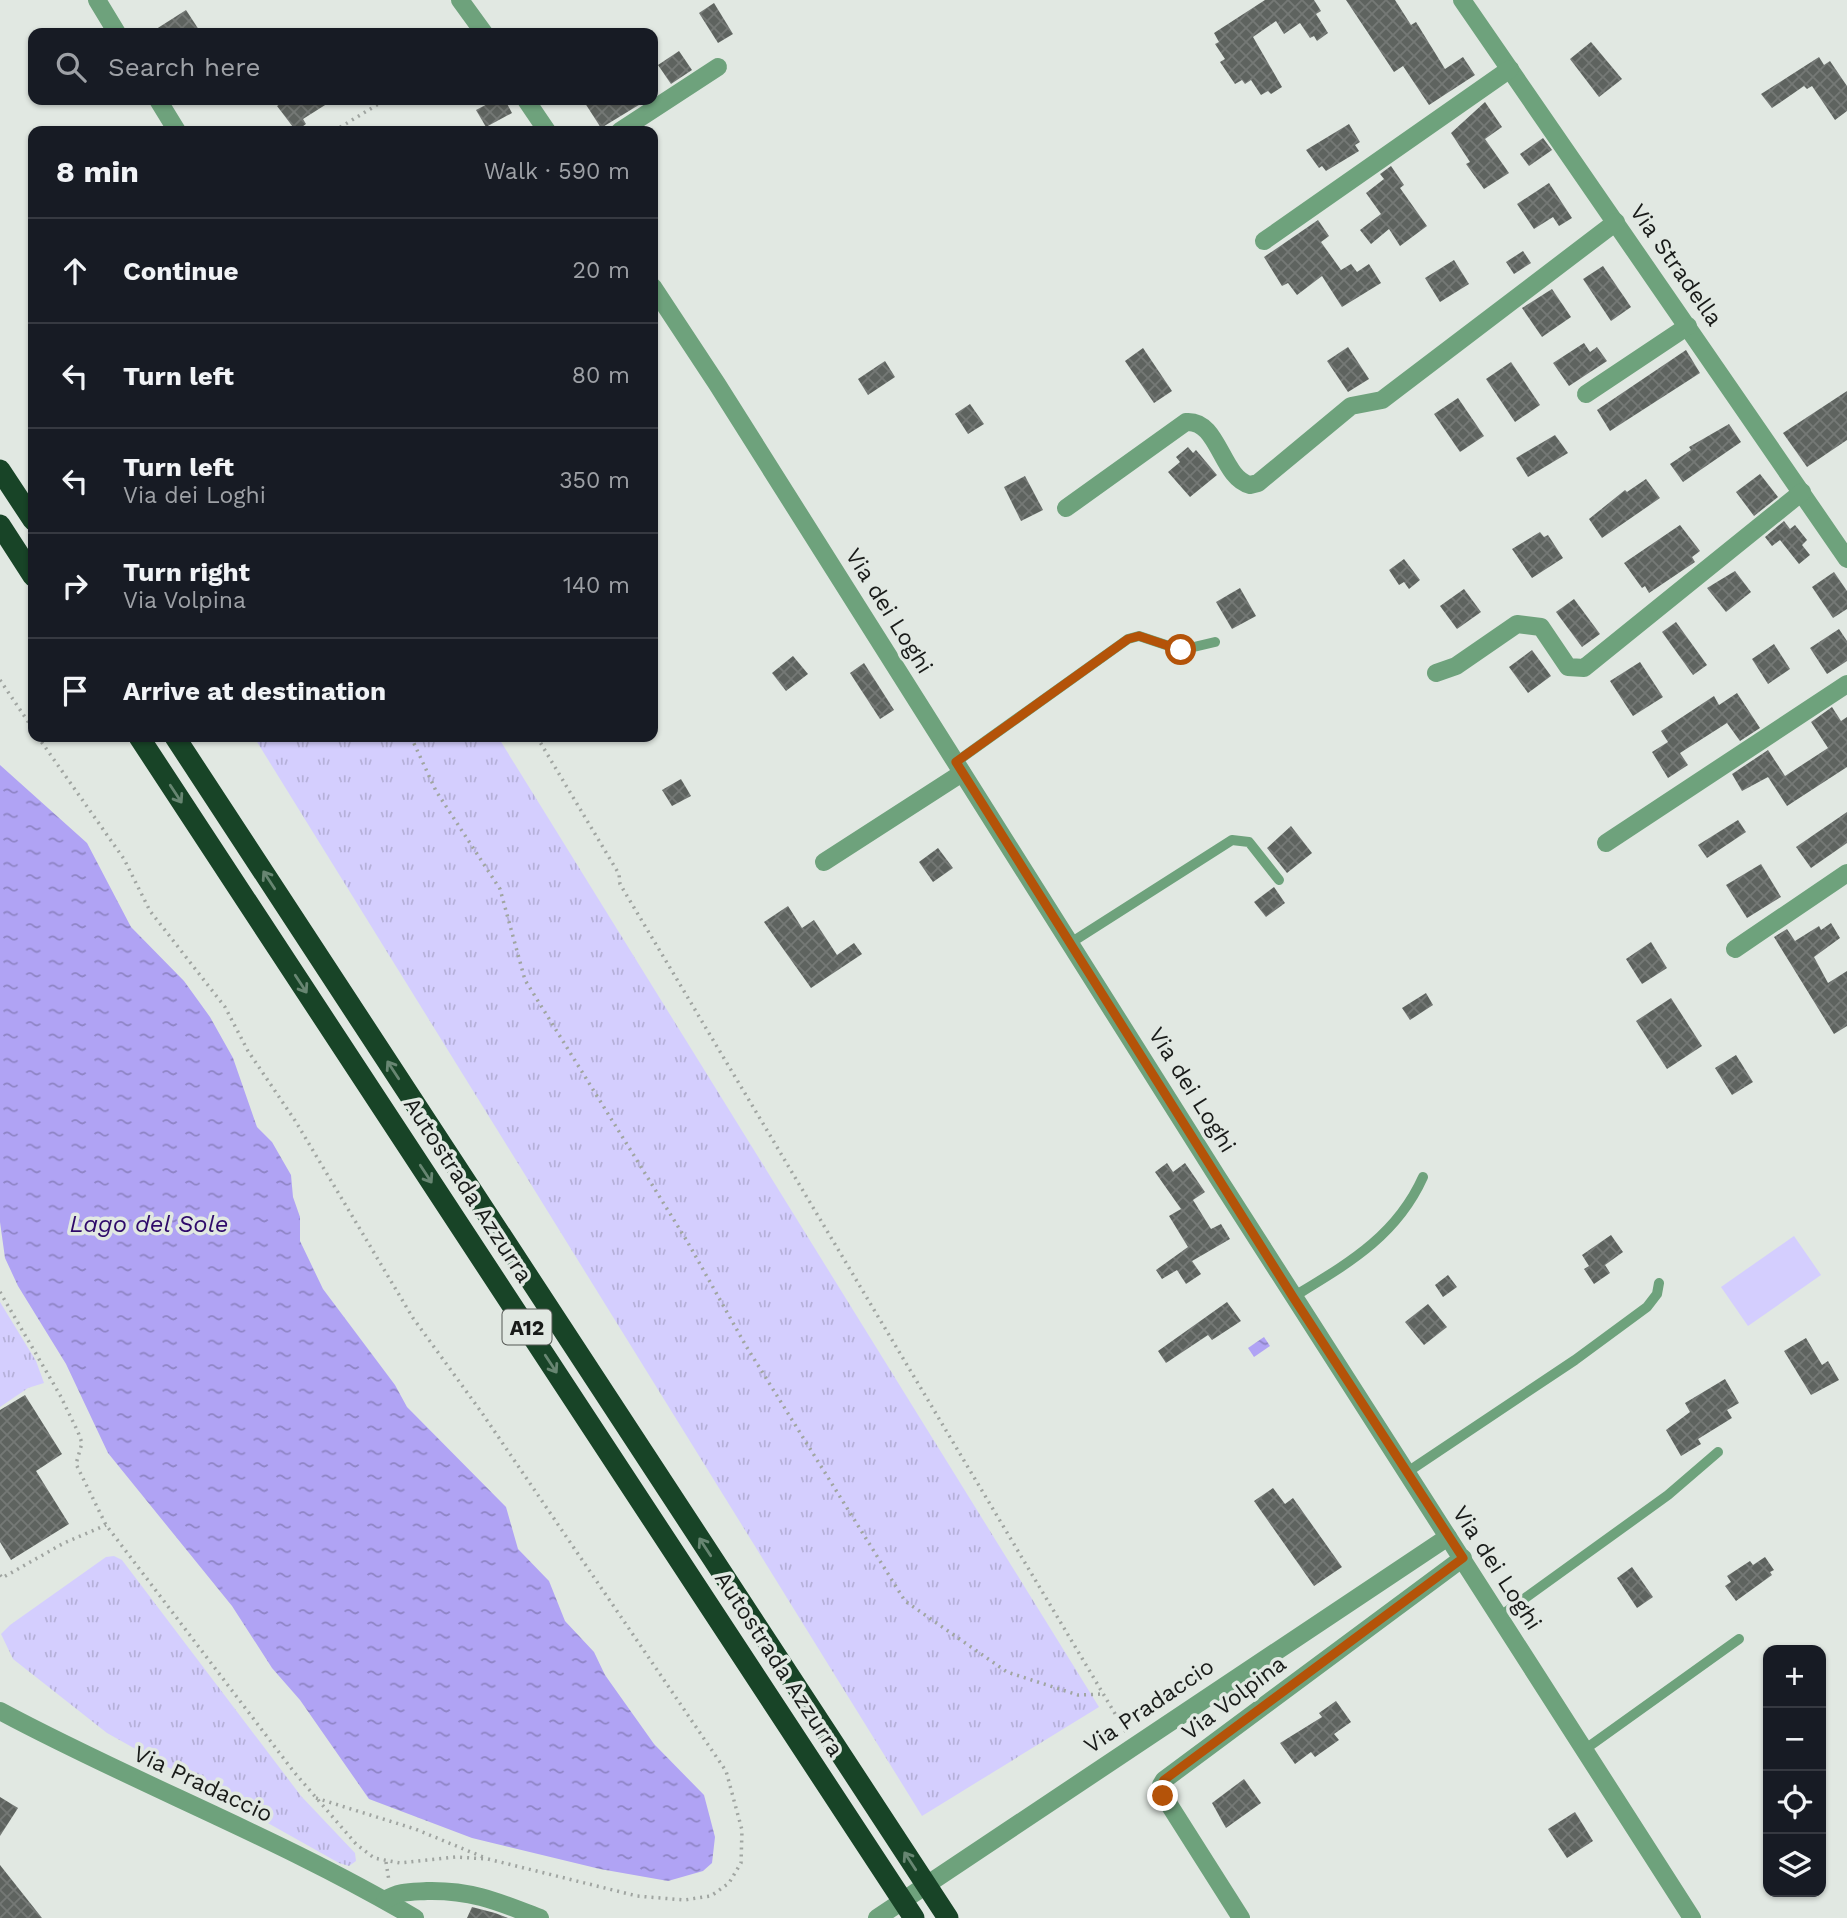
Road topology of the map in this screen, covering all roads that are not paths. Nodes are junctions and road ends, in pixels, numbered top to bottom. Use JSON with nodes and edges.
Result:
{"nodes":[{"id":1,"x":97,"y":0,"type":"edge"},
{"id":2,"x":460,"y":0,"type":"edge"},
{"id":3,"x":1462,"y":0,"type":"edge"},
{"id":4,"x":114,"y":28,"type":"edge"},
{"id":5,"x":480,"y":28,"type":"edge"},
{"id":6,"x":718,"y":67,"type":"dead end"},
{"id":7,"x":1510,"y":69,"type":"junction"},
{"id":8,"x":161,"y":105,"type":"edge"},
{"id":9,"x":529,"y":105,"type":"edge"},
{"id":10,"x":174,"y":126,"type":"edge"},
{"id":11,"x":544,"y":126,"type":"edge"},
{"id":12,"x":628,"y":126,"type":"edge"},
{"id":13,"x":1616,"y":222,"type":"junction"},
{"id":14,"x":1264,"y":241,"type":"dead end"},
{"id":15,"x":658,"y":294,"type":"edge"},
{"id":16,"x":1688,"y":326,"type":"junction"},
{"id":17,"x":1586,"y":394,"type":"dead end"},
{"id":18,"x":0,"y":470,"type":"edge"},
{"id":19,"x":1802,"y":492,"type":"junction"},
{"id":20,"x":1066,"y":508,"type":"dead end"},
{"id":21,"x":28,"y":512,"type":"edge"},
{"id":22,"x":0,"y":525,"type":"edge"},
{"id":23,"x":1847,"y":559,"type":"edge"},
{"id":24,"x":28,"y":568,"type":"edge"},
{"id":25,"x":1215,"y":642,"type":"dead end"},
{"id":26,"x":1436,"y":673,"type":"dead end"},
{"id":27,"x":1847,"y":684,"type":"edge"},
{"id":28,"x":142,"y":742,"type":"edge"},
{"id":29,"x":178,"y":742,"type":"edge"},
{"id":30,"x":959,"y":767,"type":"junction"},
{"id":31,"x":1606,"y":843,"type":"dead end"},
{"id":32,"x":824,"y":862,"type":"dead end"},
{"id":33,"x":1847,"y":873,"type":"edge"},
{"id":34,"x":1279,"y":880,"type":"dead end"},
{"id":35,"x":1072,"y":942,"type":"junction"},
{"id":36,"x":1735,"y":949,"type":"dead end"},
{"id":37,"x":1423,"y":1177,"type":"dead end"},
{"id":38,"x":1659,"y":1283,"type":"dead end"},
{"id":39,"x":1293,"y":1297,"type":"junction"},
{"id":40,"x":1718,"y":1452,"type":"dead end"},
{"id":41,"x":1406,"y":1473,"type":"junction"},
{"id":42,"x":1448,"y":1536,"type":"junction"},
{"id":43,"x":1463,"y":1558,"type":"junction"},
{"id":44,"x":1499,"y":1616,"type":"junction"},
{"id":45,"x":1739,"y":1639,"type":"dead end"},
{"id":46,"x":0,"y":1711,"type":"edge"},
{"id":47,"x":1584,"y":1750,"type":"junction"},
{"id":48,"x":385,"y":1900,"type":"junction"},
{"id":49,"x":415,"y":1918,"type":"edge"},
{"id":50,"x":540,"y":1918,"type":"edge"},
{"id":51,"x":877,"y":1918,"type":"edge"},
{"id":52,"x":914,"y":1918,"type":"edge"},
{"id":53,"x":948,"y":1918,"type":"edge"},
{"id":54,"x":1241,"y":1918,"type":"edge"},
{"id":55,"x":1692,"y":1918,"type":"edge"}],
"edges":[{"from":1,"to":4,"type":"street"},
{"from":2,"to":5,"type":"street"},
{"from":3,"to":7,"type":"street","name":"Via Stradella"},
{"from":6,"to":12,"type":"street"},
{"from":7,"to":13,"type":"street","name":"Via Stradella"},
{"from":7,"to":14,"type":"street"},
{"from":8,"to":10,"type":"street"},
{"from":9,"to":11,"type":"street"},
{"from":13,"to":16,"type":"street","name":"Via Stradella"},
{"from":13,"to":20,"type":"street"},
{"from":15,"to":30,"type":"street","name":"Via dei Loghi"},
{"from":16,"to":17,"type":"street"},
{"from":16,"to":19,"type":"street","name":"Via Stradella"},
{"from":18,"to":21,"type":"highway"},
{"from":19,"to":23,"type":"street","name":"Via Stradella"},
{"from":19,"to":26,"type":"street"},
{"from":22,"to":24,"type":"highway"},
{"from":25,"to":30,"type":"lane"},
{"from":27,"to":31,"type":"street"},
{"from":28,"to":52,"type":"highway","name":"Autostrada Azzurra","number":"A12","one_way":true},
{"from":53,"to":29,"type":"highway","name":"Autostrada Azzurra","number":"A12","one_way":true},
{"from":30,"to":32,"type":"street"},
{"from":30,"to":35,"type":"street","name":"Via dei Loghi"},
{"from":33,"to":36,"type":"street"},
{"from":34,"to":35,"type":"lane"},
{"from":35,"to":39,"type":"street","name":"Via dei Loghi"},
{"from":37,"to":39,"type":"lane"},
{"from":38,"to":41,"type":"lane"},
{"from":39,"to":41,"type":"street","name":"Via dei Loghi"},
{"from":40,"to":44,"type":"lane"},
{"from":41,"to":42,"type":"street","name":"Via dei Loghi"},
{"from":42,"to":43,"type":"street","name":"Via dei Loghi"},
{"from":42,"to":51,"type":"street","name":"Via Pradaccio"},
{"from":43,"to":44,"type":"street","name":"Via dei Loghi"},
{"from":43,"to":54,"type":"street","name":"Via Volpina"},
{"from":44,"to":47,"type":"street","name":"Via dei Loghi"},
{"from":45,"to":47,"type":"lane"},
{"from":46,"to":48,"type":"street","name":"Via Pradaccio"},
{"from":47,"to":55,"type":"street","name":"Via dei Loghi"},
{"from":48,"to":49,"type":"street","name":"Via Pradaccio"},
{"from":48,"to":50,"type":"street"}]}
